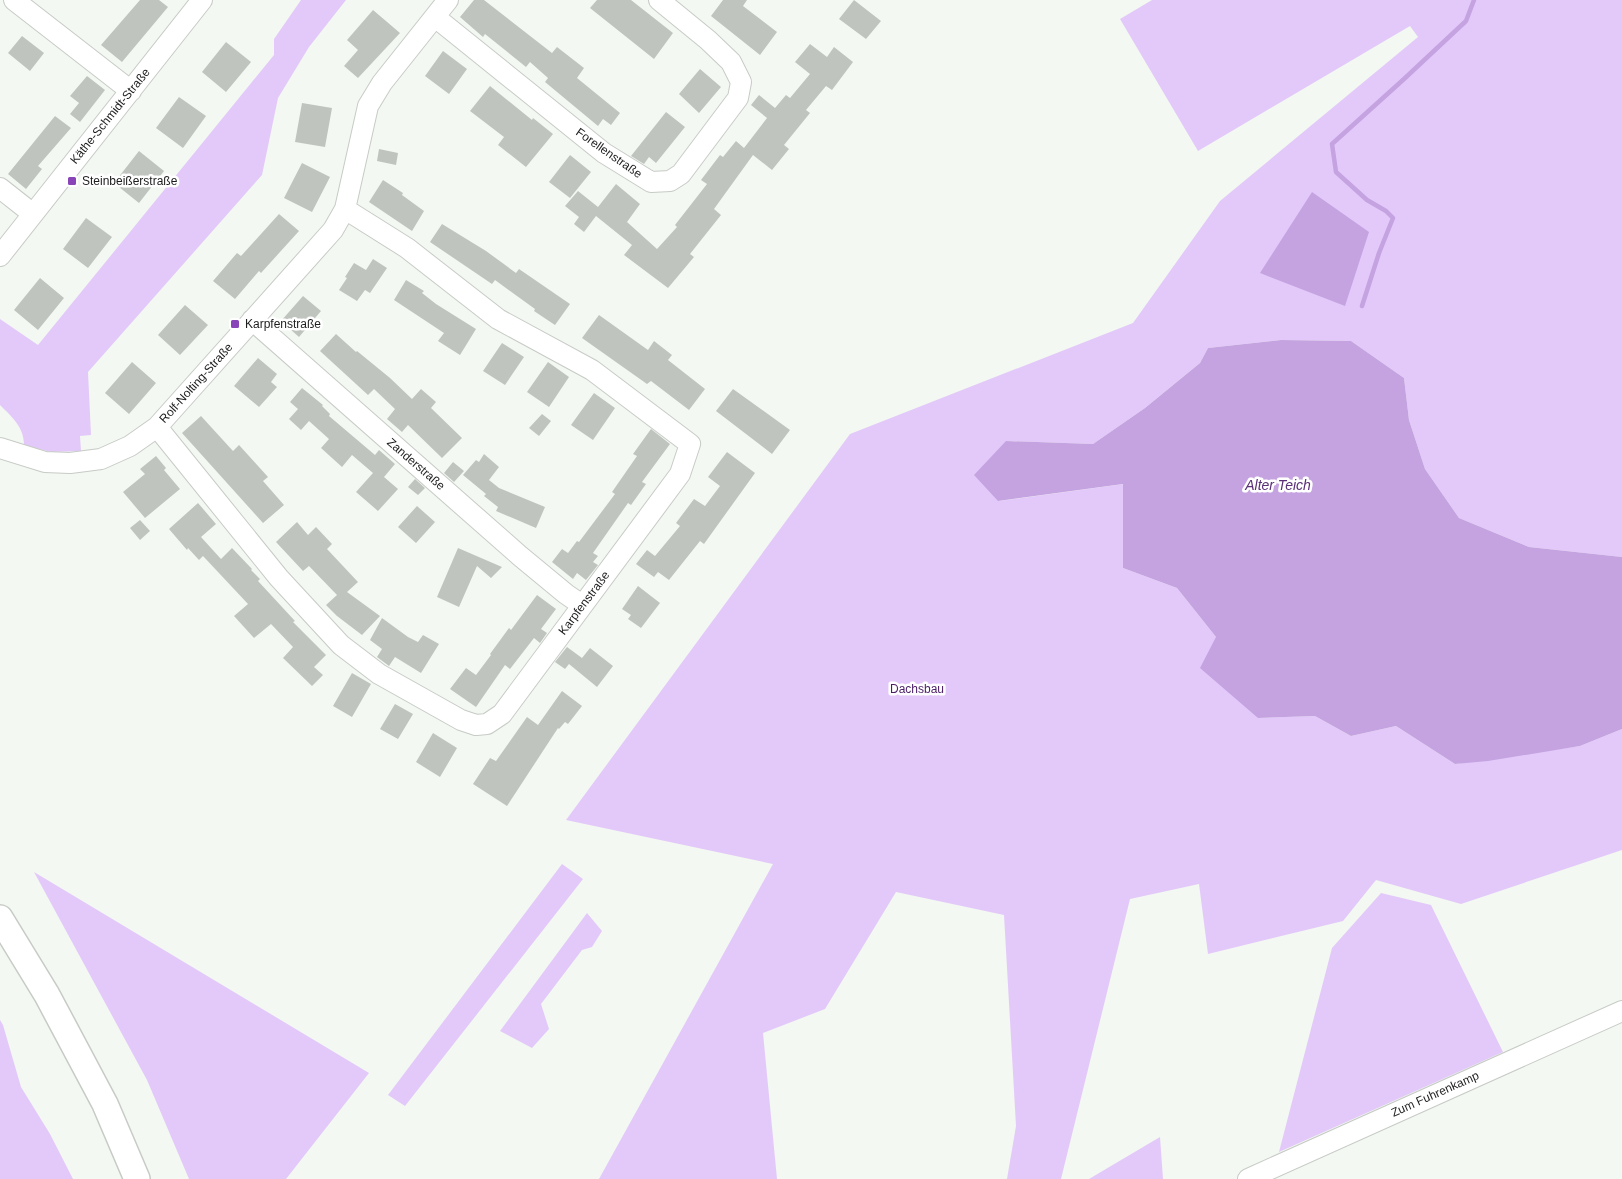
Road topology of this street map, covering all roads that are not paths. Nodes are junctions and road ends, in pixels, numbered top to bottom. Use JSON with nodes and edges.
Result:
{"nodes":[{"id":1,"x":14,"y":0,"type":"edge"},
{"id":2,"x":202,"y":0,"type":"edge"},
{"id":3,"x":448,"y":0,"type":"edge"},
{"id":4,"x":658,"y":0,"type":"edge"},
{"id":5,"x":435,"y":17,"type":"junction"},
{"id":6,"x":131,"y":91,"type":"junction"},
{"id":7,"x":0,"y":188,"type":"edge"},
{"id":8,"x":345,"y":209,"type":"junction"},
{"id":9,"x":33,"y":214,"type":"junction"},
{"id":10,"x":0,"y":256,"type":"edge"},
{"id":11,"x":252,"y":320,"type":"junction"},
{"id":12,"x":157,"y":427,"type":"junction"},
{"id":13,"x":0,"y":448,"type":"edge"},
{"id":14,"x":582,"y":605,"type":"junction"},
{"id":15,"x":0,"y":918,"type":"edge"},
{"id":16,"x":1622,"y":1011,"type":"edge"},
{"id":17,"x":137,"y":1179,"type":"edge"},
{"id":18,"x":1248,"y":1179,"type":"edge"}],
"edges":[{"from":1,"to":6,"type":"street"},
{"from":2,"to":6,"type":"street","name":"Käthe-Schmidt-Straße"},
{"from":3,"to":5,"type":"street","name":"Rolf-Nolting-Straße"},
{"from":4,"to":5,"type":"street","name":"Forellenstraße"},
{"from":5,"to":8,"type":"street","name":"Rolf-Nolting-Straße"},
{"from":6,"to":9,"type":"street","name":"Käthe-Schmidt-Straße"},
{"from":7,"to":9,"type":"street"},
{"from":8,"to":11,"type":"street","name":"Rolf-Nolting-Straße"},
{"from":8,"to":14,"type":"street","name":"Karpfenstraße"},
{"from":9,"to":10,"type":"street","name":"Käthe-Schmidt-Straße"},
{"from":11,"to":12,"type":"street","name":"Rolf-Nolting-Straße"},
{"from":11,"to":14,"type":"street","name":"Zanderstraße"},
{"from":12,"to":13,"type":"street","name":"Rolf-Nolting-Straße"},
{"from":12,"to":14,"type":"street","name":"Karpfenstraße"},
{"from":15,"to":17,"type":"main road"},
{"from":16,"to":18,"type":"street","name":"Zum Fuhrenkamp"}]}
